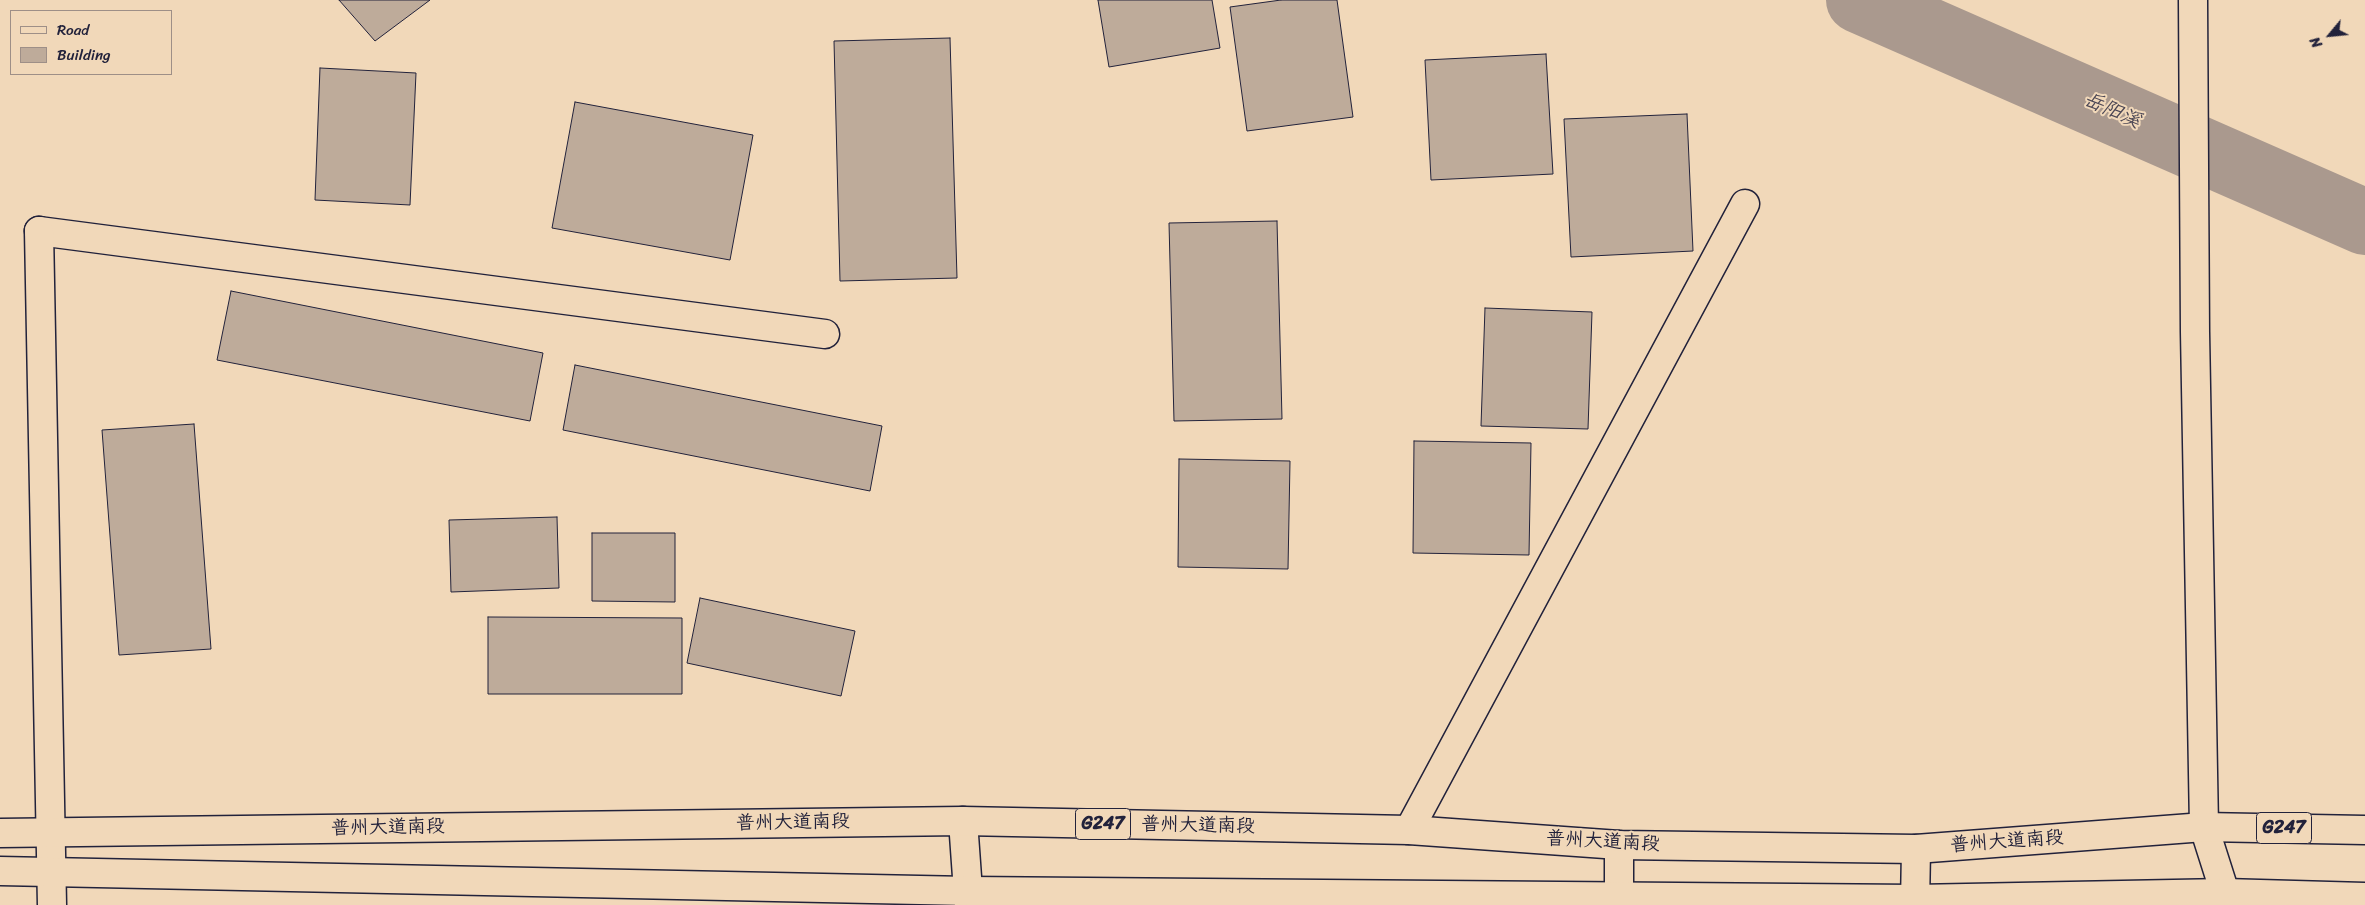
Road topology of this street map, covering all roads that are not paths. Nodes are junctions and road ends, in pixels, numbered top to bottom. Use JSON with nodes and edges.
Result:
{"nodes":[{"id":1,"x":2194,"y":10,"type":"edge"},
{"id":2,"x":1745,"y":204,"type":"dead end"},
{"id":3,"x":825,"y":334,"type":"dead end"},
{"id":4,"x":964,"y":821,"type":"junction"},
{"id":5,"x":2204,"y":827,"type":"junction"},
{"id":6,"x":1410,"y":830,"type":"junction"},
{"id":7,"x":2365,"y":830,"type":"edge"},
{"id":8,"x":50,"y":832,"type":"junction"},
{"id":9,"x":0,"y":833,"type":"edge"},
{"id":10,"x":1619,"y":845,"type":"junction"},
{"id":11,"x":1916,"y":849,"type":"junction"},
{"id":12,"x":0,"y":871,"type":"edge"},
{"id":13,"x":51,"y":871,"type":"junction"},
{"id":14,"x":2365,"y":897,"type":"edge"},
{"id":15,"x":968,"y":898,"type":"edge"},
{"id":16,"x":2228,"y":899,"type":"edge"},
{"id":17,"x":1619,"y":901,"type":"edge"},
{"id":18,"x":1916,"y":902,"type":"edge"},
{"id":19,"x":52,"y":905,"type":"edge"}],
"edges":[{"from":1,"to":5,"type":"main road"},
{"from":2,"to":6,"type":"main road"},
{"from":3,"to":8,"type":"main road"},
{"from":4,"to":6,"type":"main road","name":"普州大道南段","number":"G247"},
{"from":4,"to":8,"type":"main road","name":"普州大道南段","number":"G247"},
{"from":4,"to":15,"type":"main road"},
{"from":5,"to":7,"type":"main road","name":"普州大道南段","number":"G247"},
{"from":5,"to":11,"type":"main road","name":"普州大道南段","number":"G247"},
{"from":5,"to":16,"type":"main road"},
{"from":6,"to":10,"type":"main road","name":"普州大道南段","number":"G247"},
{"from":8,"to":9,"type":"main road","name":"普州大道南段","number":"G247"},
{"from":8,"to":13,"type":"main road"},
{"from":10,"to":11,"type":"main road","name":"普州大道南段","number":"G247"},
{"from":10,"to":17,"type":"main road"},
{"from":11,"to":18,"type":"main road"},
{"from":12,"to":13,"type":"main road"},
{"from":13,"to":15,"type":"main road"},
{"from":13,"to":19,"type":"main road"},
{"from":14,"to":16,"type":"main road"},
{"from":15,"to":17,"type":"main road"},
{"from":16,"to":18,"type":"main road"},
{"from":17,"to":18,"type":"main road"}]}
